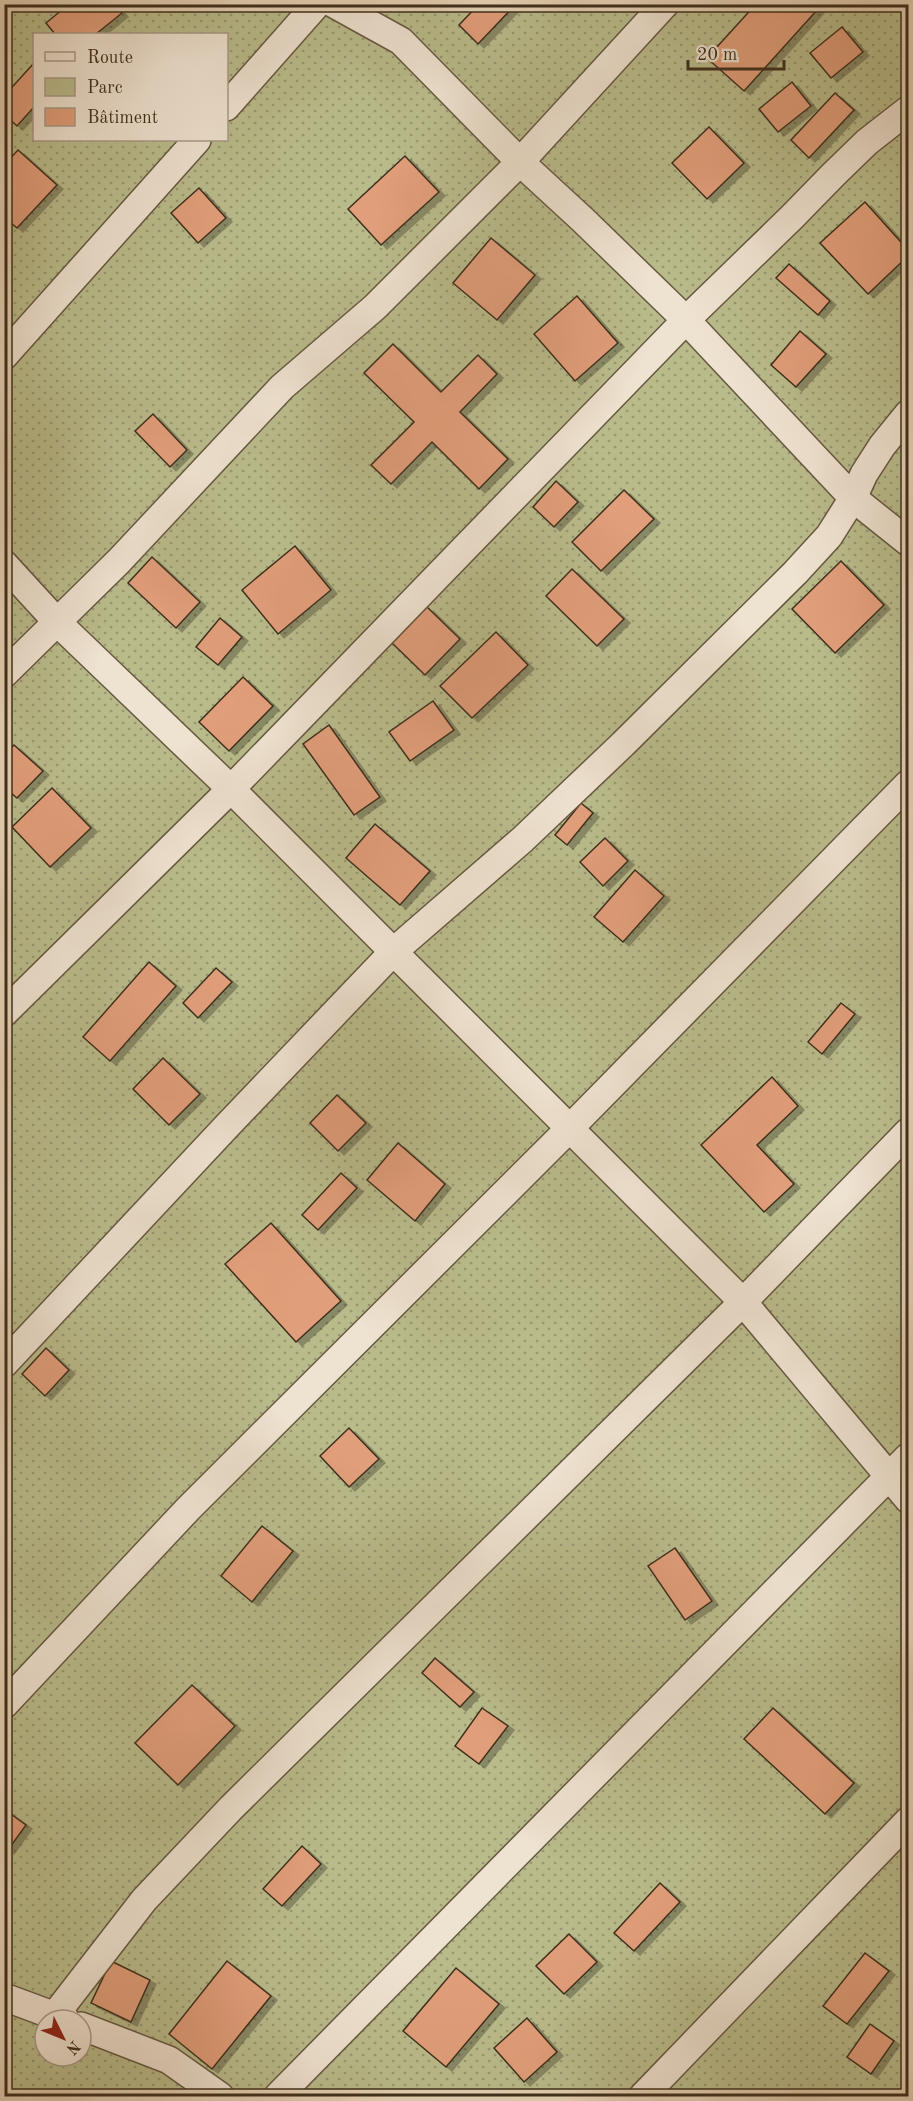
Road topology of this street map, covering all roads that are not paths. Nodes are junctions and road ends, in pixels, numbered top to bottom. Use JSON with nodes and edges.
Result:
{"nodes":[{"id":1,"x":317,"y":4,"type":"edge"},
{"id":2,"x":334,"y":4,"type":"edge"},
{"id":3,"x":665,"y":4,"type":"edge"},
{"id":4,"x":228,"y":105,"type":"edge"},
{"id":5,"x":909,"y":110,"type":"edge"},
{"id":6,"x":196,"y":141,"type":"edge"},
{"id":7,"x":520,"y":162,"type":"junction"},
{"id":8,"x":686,"y":320,"type":"junction"},
{"id":9,"x":4,"y":356,"type":"edge"},
{"id":10,"x":909,"y":414,"type":"edge"},
{"id":11,"x":854,"y":498,"type":"junction"},
{"id":12,"x":909,"y":542,"type":"edge"},
{"id":13,"x":4,"y":564,"type":"edge"},
{"id":14,"x":58,"y":623,"type":"junction"},
{"id":15,"x":4,"y":674,"type":"edge"},
{"id":16,"x":909,"y":784,"type":"edge"},
{"id":17,"x":231,"y":789,"type":"junction"},
{"id":18,"x":394,"y":951,"type":"junction"},
{"id":19,"x":4,"y":1013,"type":"edge"},
{"id":20,"x":570,"y":1128,"type":"junction"},
{"id":21,"x":909,"y":1132,"type":"edge"},
{"id":22,"x":743,"y":1302,"type":"junction"},
{"id":23,"x":4,"y":1364,"type":"edge"},
{"id":24,"x":909,"y":1457,"type":"edge"},
{"id":25,"x":889,"y":1477,"type":"junction"},
{"id":26,"x":909,"y":1499,"type":"edge"},
{"id":27,"x":4,"y":1706,"type":"edge"},
{"id":28,"x":909,"y":1821,"type":"edge"},
{"id":29,"x":4,"y":1997,"type":"edge"},
{"id":30,"x":34,"y":2008,"type":"edge"},
{"id":31,"x":68,"y":2008,"type":"edge"},
{"id":32,"x":93,"y":2031,"type":"edge"},
{"id":33,"x":220,"y":2097,"type":"edge"},
{"id":34,"x":278,"y":2097,"type":"edge"},
{"id":35,"x":643,"y":2097,"type":"edge"}],
"edges":[{"from":1,"to":4,"type":"street"},
{"from":2,"to":7,"type":"street"},
{"from":3,"to":7,"type":"street"},
{"from":5,"to":8,"type":"street"},
{"from":6,"to":9,"type":"street"},
{"from":7,"to":8,"type":"street"},
{"from":7,"to":14,"type":"street"},
{"from":8,"to":11,"type":"street"},
{"from":8,"to":17,"type":"street"},
{"from":10,"to":11,"type":"street"},
{"from":11,"to":12,"type":"street"},
{"from":11,"to":18,"type":"street"},
{"from":13,"to":14,"type":"street"},
{"from":14,"to":15,"type":"street"},
{"from":14,"to":17,"type":"street"},
{"from":16,"to":20,"type":"street"},
{"from":17,"to":18,"type":"street"},
{"from":17,"to":19,"type":"street"},
{"from":18,"to":20,"type":"street"},
{"from":18,"to":23,"type":"street"},
{"from":20,"to":22,"type":"street"},
{"from":20,"to":27,"type":"street"},
{"from":21,"to":22,"type":"street"},
{"from":22,"to":25,"type":"street"},
{"from":22,"to":31,"type":"street"},
{"from":24,"to":25,"type":"street"},
{"from":25,"to":26,"type":"street"},
{"from":25,"to":34,"type":"street"},
{"from":28,"to":35,"type":"street"},
{"from":29,"to":30,"type":"street"},
{"from":32,"to":33,"type":"street"}]}
